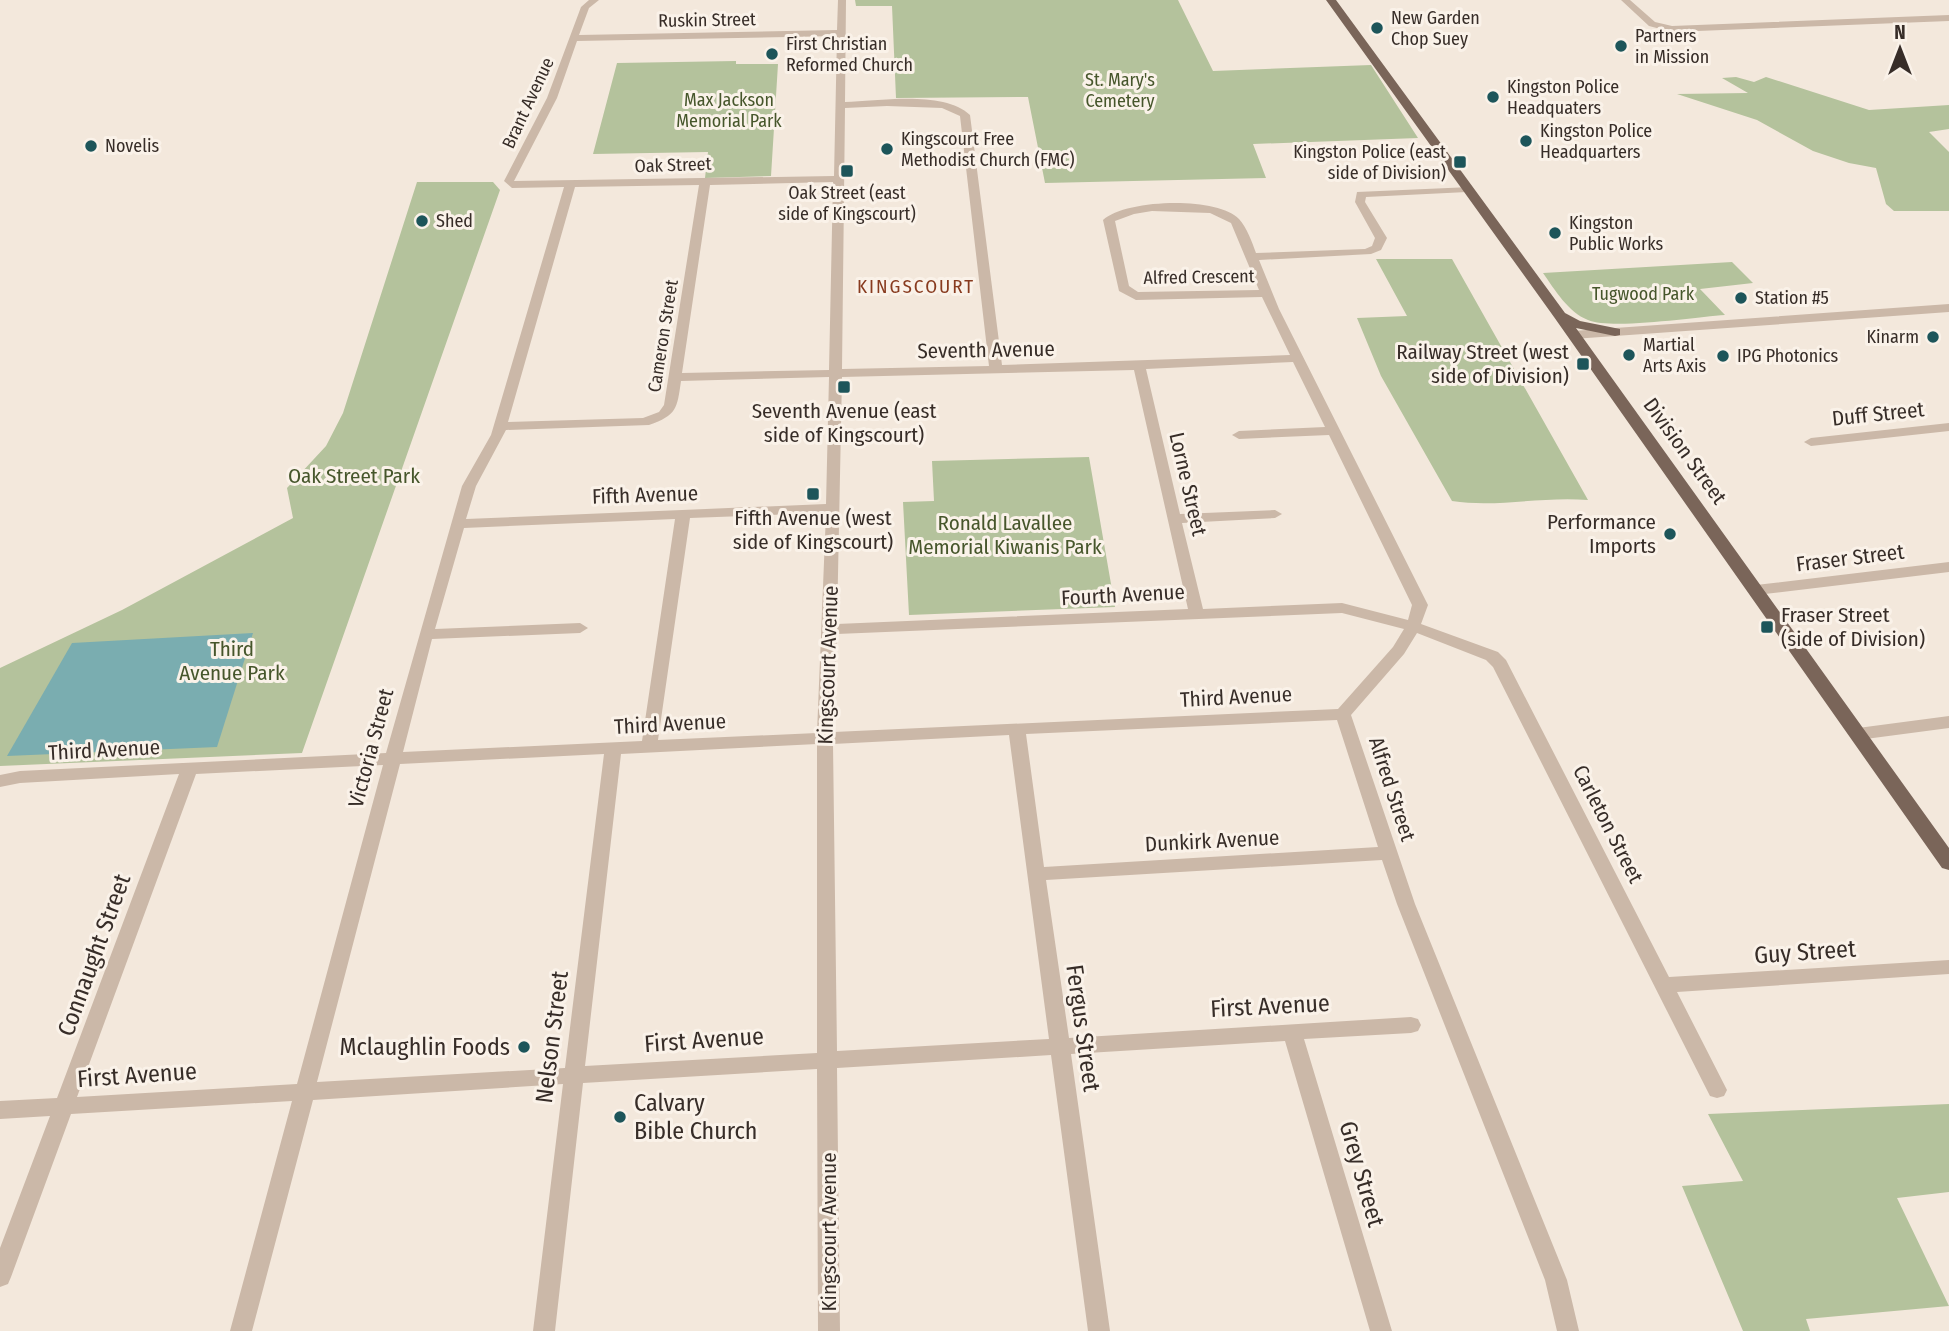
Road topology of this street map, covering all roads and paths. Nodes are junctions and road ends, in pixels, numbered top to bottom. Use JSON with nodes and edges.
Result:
{"nodes":[{"id":1,"x":594,"y":0,"type":"edge"},
{"id":2,"x":842,"y":0,"type":"edge"},
{"id":3,"x":1331,"y":0,"type":"edge"},
{"id":4,"x":1625,"y":0,"type":"edge"},
{"id":5,"x":1949,"y":18,"type":"edge"},
{"id":6,"x":841,"y":33,"type":"junction"},
{"id":7,"x":573,"y":38,"type":"junction"},
{"id":8,"x":840,"y":105,"type":"junction"},
{"id":9,"x":839,"y":179,"type":"junction"},
{"id":10,"x":509,"y":181,"type":"joint"},
{"id":11,"x":705,"y":181,"type":"junction"},
{"id":12,"x":570,"y":185,"type":"junction"},
{"id":13,"x":1467,"y":189,"type":"junction"},
{"id":14,"x":1250,"y":257,"type":"junction"},
{"id":15,"x":1265,"y":293,"type":"junction"},
{"id":16,"x":1949,"y":308,"type":"edge"},
{"id":17,"x":1559,"y":314,"type":"junction"},
{"id":18,"x":1615,"y":332,"type":"junction"},
{"id":19,"x":1573,"y":335,"type":"junction"},
{"id":20,"x":1298,"y":358,"type":"junction"},
{"id":21,"x":1139,"y":366,"type":"junction"},
{"id":22,"x":996,"y":369,"type":"junction"},
{"id":23,"x":835,"y":373,"type":"junction"},
{"id":24,"x":675,"y":377,"type":"junction"},
{"id":25,"x":501,"y":426,"type":"junction"},
{"id":26,"x":1949,"y":428,"type":"edge"},
{"id":27,"x":1333,"y":431,"type":"junction"},
{"id":28,"x":1239,"y":435,"type":"dead end"},
{"id":29,"x":1811,"y":442,"type":"dead end"},
{"id":30,"x":833,"y":508,"type":"junction"},
{"id":31,"x":1275,"y":514,"type":"dead end"},
{"id":32,"x":683,"y":515,"type":"junction"},
{"id":33,"x":1175,"y":519,"type":"junction"},
{"id":34,"x":458,"y":524,"type":"junction"},
{"id":35,"x":1949,"y":567,"type":"edge"},
{"id":36,"x":1756,"y":590,"type":"junction"},
{"id":37,"x":1196,"y":612,"type":"junction"},
{"id":38,"x":1415,"y":627,"type":"junction"},
{"id":39,"x":580,"y":628,"type":"dead end"},
{"id":40,"x":830,"y":629,"type":"junction"},
{"id":41,"x":426,"y":634,"type":"junction"},
{"id":42,"x":1343,"y":715,"type":"junction"},
{"id":43,"x":1949,"y":722,"type":"edge"},
{"id":44,"x":1017,"y":731,"type":"junction"},
{"id":45,"x":1858,"y":734,"type":"junction"},
{"id":46,"x":826,"y":739,"type":"junction"},
{"id":47,"x":649,"y":748,"type":"junction"},
{"id":48,"x":613,"y":749,"type":"junction"},
{"id":49,"x":391,"y":760,"type":"junction"},
{"id":50,"x":190,"y":768,"type":"junction"},
{"id":51,"x":0,"y":781,"type":"edge"},
{"id":52,"x":1388,"y":853,"type":"junction"},
{"id":53,"x":1949,"y":863,"type":"edge"},
{"id":54,"x":1038,"y":874,"type":"junction"},
{"id":55,"x":1949,"y":967,"type":"edge"},
{"id":56,"x":1665,"y":985,"type":"junction"},
{"id":57,"x":1411,"y":1025,"type":"dead end"},
{"id":58,"x":1292,"y":1031,"type":"junction"},
{"id":59,"x":1060,"y":1045,"type":"junction"},
{"id":60,"x":828,"y":1059,"type":"junction"},
{"id":61,"x":573,"y":1075,"type":"junction"},
{"id":62,"x":305,"y":1090,"type":"junction"},
{"id":63,"x":1717,"y":1090,"type":"dead end"},
{"id":64,"x":64,"y":1107,"type":"junction"},
{"id":65,"x":0,"y":1110,"type":"edge"},
{"id":66,"x":0,"y":1278,"type":"edge"},
{"id":67,"x":241,"y":1331,"type":"edge"},
{"id":68,"x":544,"y":1331,"type":"edge"},
{"id":69,"x":829,"y":1331,"type":"edge"},
{"id":70,"x":1099,"y":1331,"type":"edge"},
{"id":71,"x":1381,"y":1331,"type":"edge"},
{"id":72,"x":1568,"y":1331,"type":"edge"}],
"edges":[{"from":1,"to":7,"type":"street","name":"Brant Avenue"},
{"from":2,"to":6,"type":"street","name":"Kingscourt Avenue"},
{"from":3,"to":13,"type":"main road","name":"Division Street"},
{"from":4,"to":5,"type":"street"},
{"from":6,"to":7,"type":"street","name":"Ruskin Street"},
{"from":6,"to":8,"type":"street","name":"Kingscourt Avenue"},
{"from":7,"to":10,"type":"street","name":"Brant Avenue"},
{"from":8,"to":9,"type":"street","name":"Kingscourt Avenue"},
{"from":8,"to":22,"type":"street"},
{"from":9,"to":11,"type":"street","name":"Oak Street"},
{"from":9,"to":23,"type":"street","name":"Kingscourt Avenue"},
{"from":10,"to":12,"type":"street","name":"Oak Street"},
{"from":11,"to":12,"type":"street","name":"Oak Street"},
{"from":11,"to":24,"type":"street","name":"Cameron Street"},
{"from":12,"to":25,"type":"street","name":"Victoria Street"},
{"from":13,"to":14,"type":"street"},
{"from":13,"to":17,"type":"main road","name":"Division Street"},
{"from":14,"to":15,"type":"street","name":"Alfred Crescent"},
{"from":14,"to":15,"type":"street","name":"Alfred Crescent"},
{"from":15,"to":20,"type":"street"},
{"from":16,"to":18,"type":"street"},
{"from":17,"to":18,"type":"main road"},
{"from":17,"to":19,"type":"main road","name":"Division Street"},
{"from":18,"to":19,"type":"street"},
{"from":19,"to":36,"type":"main road","name":"Division Street"},
{"from":20,"to":21,"type":"street","name":"Seventh Avenue"},
{"from":20,"to":27,"type":"street"},
{"from":21,"to":22,"type":"street","name":"Seventh Avenue"},
{"from":21,"to":33,"type":"street","name":"Lorne Street"},
{"from":22,"to":23,"type":"street","name":"Seventh Avenue"},
{"from":23,"to":24,"type":"street","name":"Seventh Avenue"},
{"from":23,"to":30,"type":"street","name":"Kingscourt Avenue"},
{"from":24,"to":25,"type":"street","name":"Cameron Street"},
{"from":25,"to":34,"type":"street","name":"Victoria Street"},
{"from":26,"to":29,"type":"street","name":"Duff Street"},
{"from":27,"to":28,"type":"street"},
{"from":27,"to":38,"type":"street"},
{"from":30,"to":32,"type":"street","name":"Fifth Avenue"},
{"from":30,"to":40,"type":"street","name":"Kingscourt Avenue"},
{"from":31,"to":33,"type":"street"},
{"from":32,"to":34,"type":"street","name":"Fifth Avenue"},
{"from":32,"to":47,"type":"street"},
{"from":33,"to":37,"type":"street","name":"Lorne Street"},
{"from":34,"to":41,"type":"street","name":"Victoria Street"},
{"from":35,"to":36,"type":"street","name":"Fraser Street"},
{"from":36,"to":45,"type":"main road","name":"Division Street"},
{"from":37,"to":38,"type":"street","name":"Fourth Avenue"},
{"from":37,"to":40,"type":"street","name":"Fourth Avenue"},
{"from":38,"to":42,"type":"street"},
{"from":38,"to":56,"type":"street","name":"Carleton Street"},
{"from":39,"to":41,"type":"street"},
{"from":40,"to":46,"type":"street","name":"Kingscourt Avenue"},
{"from":41,"to":49,"type":"street","name":"Victoria Street"},
{"from":42,"to":44,"type":"street","name":"Third Avenue"},
{"from":42,"to":52,"type":"street","name":"Alfred Street"},
{"from":43,"to":45,"type":"street"},
{"from":44,"to":46,"type":"street","name":"Third Avenue"},
{"from":44,"to":54,"type":"street","name":"Fergus Street"},
{"from":45,"to":53,"type":"main road","name":"Division Street"},
{"from":46,"to":47,"type":"street","name":"Third Avenue"},
{"from":46,"to":60,"type":"street","name":"Kingscourt Avenue"},
{"from":47,"to":48,"type":"street","name":"Third Avenue"},
{"from":48,"to":49,"type":"street","name":"Third Avenue"},
{"from":48,"to":61,"type":"street","name":"Nelson Street"},
{"from":49,"to":50,"type":"street","name":"Third Avenue"},
{"from":49,"to":62,"type":"street","name":"Victoria Street"},
{"from":50,"to":51,"type":"street","name":"Third Avenue"},
{"from":50,"to":64,"type":"street","name":"Connaught Street"},
{"from":52,"to":54,"type":"street","name":"Dunkirk Avenue"},
{"from":52,"to":72,"type":"street","name":"Alfred Street"},
{"from":54,"to":59,"type":"street","name":"Fergus Street"},
{"from":55,"to":56,"type":"street","name":"Guy Street"},
{"from":56,"to":63,"type":"street","name":"Carleton Street"},
{"from":57,"to":58,"type":"street","name":"First Avenue"},
{"from":58,"to":59,"type":"street","name":"First Avenue"},
{"from":58,"to":71,"type":"street","name":"Grey Street"},
{"from":59,"to":60,"type":"street","name":"First Avenue"},
{"from":59,"to":70,"type":"street","name":"Fergus Street"},
{"from":60,"to":61,"type":"street","name":"First Avenue"},
{"from":60,"to":69,"type":"street","name":"Kingscourt Avenue"},
{"from":61,"to":62,"type":"street","name":"First Avenue"},
{"from":61,"to":68,"type":"street","name":"Nelson Street"},
{"from":62,"to":64,"type":"street","name":"First Avenue"},
{"from":62,"to":67,"type":"street","name":"Victoria Street"},
{"from":64,"to":65,"type":"street","name":"First Avenue"},
{"from":64,"to":66,"type":"street","name":"Connaught Street"}]}
